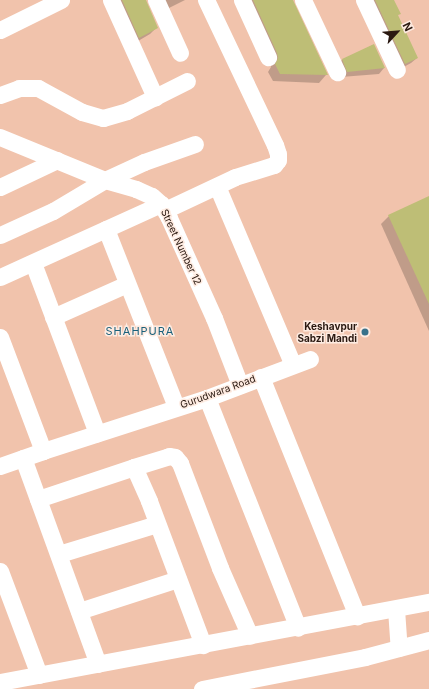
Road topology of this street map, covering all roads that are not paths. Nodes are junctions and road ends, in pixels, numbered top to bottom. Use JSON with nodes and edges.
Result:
{"nodes":[{"id":1,"x":61,"y":0,"type":"edge"},
{"id":2,"x":111,"y":0,"type":"edge"},
{"id":3,"x":156,"y":0,"type":"edge"},
{"id":4,"x":206,"y":0,"type":"edge"},
{"id":5,"x":242,"y":0,"type":"edge"},
{"id":6,"x":303,"y":0,"type":"edge"},
{"id":7,"x":364,"y":0,"type":"edge"},
{"id":8,"x":0,"y":30,"type":"edge"},
{"id":9,"x":180,"y":53,"type":"dead end"},
{"id":10,"x":268,"y":57,"type":"dead end"},
{"id":11,"x":397,"y":70,"type":"dead end"},
{"id":12,"x":337,"y":72,"type":"dead end"},
{"id":13,"x":187,"y":81,"type":"dead end"},
{"id":14,"x":0,"y":94,"type":"edge"},
{"id":15,"x":155,"y":97,"type":"junction"},
{"id":16,"x":3,"y":141,"type":"edge"},
{"id":17,"x":195,"y":144,"type":"dead end"},
{"id":18,"x":57,"y":160,"type":"junction"},
{"id":19,"x":105,"y":180,"type":"junction"},
{"id":20,"x":216,"y":186,"type":"junction"},
{"id":21,"x":0,"y":188,"type":"edge"},
{"id":22,"x":163,"y":207,"type":"junction"},
{"id":23,"x":106,"y":230,"type":"junction"},
{"id":24,"x":0,"y":235,"type":"edge"},
{"id":25,"x":33,"y":263,"type":"junction"},
{"id":26,"x":0,"y":278,"type":"edge"},
{"id":27,"x":127,"y":284,"type":"junction"},
{"id":28,"x":53,"y":317,"type":"junction"},
{"id":29,"x":0,"y":337,"type":"edge"},
{"id":30,"x":310,"y":359,"type":"dead end"},
{"id":31,"x":293,"y":365,"type":"junction"},
{"id":32,"x":261,"y":377,"type":"junction"},
{"id":33,"x":240,"y":385,"type":"junction"},
{"id":34,"x":207,"y":398,"type":"junction"},
{"id":35,"x":176,"y":407,"type":"junction"},
{"id":36,"x":97,"y":433,"type":"junction"},
{"id":37,"x":43,"y":451,"type":"junction"},
{"id":38,"x":23,"y":458,"type":"junction"},
{"id":39,"x":0,"y":466,"type":"edge"},
{"id":40,"x":134,"y":467,"type":"junction"},
{"id":41,"x":38,"y":498,"type":"junction"},
{"id":42,"x":157,"y":524,"type":"junction"},
{"id":43,"x":59,"y":554,"type":"junction"},
{"id":44,"x":0,"y":572,"type":"edge"},
{"id":45,"x":178,"y":578,"type":"junction"},
{"id":46,"x":3,"y":590,"type":"edge"},
{"id":47,"x":429,"y":602,"type":"edge"},
{"id":48,"x":396,"y":609,"type":"junction"},
{"id":49,"x":79,"y":611,"type":"junction"},
{"id":50,"x":357,"y":616,"type":"junction"},
{"id":51,"x":298,"y":628,"type":"junction"},
{"id":52,"x":250,"y":636,"type":"junction"},
{"id":53,"x":429,"y":640,"type":"edge"},
{"id":54,"x":204,"y":645,"type":"junction"},
{"id":55,"x":399,"y":648,"type":"junction"},
{"id":56,"x":98,"y":664,"type":"junction"},
{"id":57,"x":39,"y":675,"type":"junction"},
{"id":58,"x":0,"y":682,"type":"edge"},
{"id":59,"x":202,"y":689,"type":"edge"}],
"edges":[{"from":1,"to":8,"type":"street"},
{"from":2,"to":15,"type":"street"},
{"from":3,"to":9,"type":"street"},
{"from":4,"to":20,"type":"street"},
{"from":5,"to":10,"type":"street"},
{"from":6,"to":12,"type":"street"},
{"from":7,"to":11,"type":"street"},
{"from":13,"to":15,"type":"street"},
{"from":14,"to":15,"type":"street"},
{"from":16,"to":18,"type":"street","name":"Street Number 12"},
{"from":17,"to":19,"type":"street"},
{"from":18,"to":19,"type":"street","name":"Street Number 12"},
{"from":18,"to":21,"type":"street"},
{"from":19,"to":22,"type":"street","name":"Street Number 12"},
{"from":19,"to":24,"type":"street"},
{"from":20,"to":22,"type":"street"},
{"from":20,"to":31,"type":"street"},
{"from":22,"to":23,"type":"street"},
{"from":22,"to":33,"type":"street","name":"Street Number 12"},
{"from":23,"to":25,"type":"street"},
{"from":23,"to":27,"type":"street"},
{"from":25,"to":26,"type":"street"},
{"from":25,"to":28,"type":"street"},
{"from":27,"to":28,"type":"street"},
{"from":27,"to":35,"type":"street"},
{"from":28,"to":36,"type":"street"},
{"from":29,"to":37,"type":"street"},
{"from":30,"to":31,"type":"street"},
{"from":31,"to":32,"type":"street"},
{"from":32,"to":33,"type":"street","name":"Gurudwara Road"},
{"from":32,"to":50,"type":"street","name":"Gurudwara Road"},
{"from":33,"to":34,"type":"street","name":"Gurudwara Road"},
{"from":34,"to":35,"type":"street","name":"Gurudwara Road"},
{"from":34,"to":51,"type":"street"},
{"from":35,"to":36,"type":"street","name":"Gurudwara Road"},
{"from":36,"to":37,"type":"street","name":"Gurudwara Road"},
{"from":37,"to":38,"type":"street","name":"Gurudwara Road"},
{"from":38,"to":39,"type":"street","name":"Gurudwara Road"},
{"from":38,"to":41,"type":"street"},
{"from":40,"to":41,"type":"street"},
{"from":40,"to":42,"type":"street"},
{"from":40,"to":52,"type":"street"},
{"from":41,"to":43,"type":"street"},
{"from":42,"to":43,"type":"street"},
{"from":42,"to":45,"type":"street"},
{"from":43,"to":49,"type":"street"},
{"from":44,"to":46,"type":"street"},
{"from":45,"to":49,"type":"street"},
{"from":45,"to":54,"type":"street"},
{"from":46,"to":57,"type":"street"},
{"from":47,"to":48,"type":"street"},
{"from":48,"to":50,"type":"street"},
{"from":48,"to":55,"type":"street"},
{"from":49,"to":56,"type":"street"},
{"from":50,"to":51,"type":"street"},
{"from":51,"to":52,"type":"street"},
{"from":52,"to":54,"type":"street"},
{"from":53,"to":55,"type":"street"},
{"from":54,"to":56,"type":"street"},
{"from":55,"to":59,"type":"street"},
{"from":56,"to":57,"type":"street"},
{"from":57,"to":58,"type":"street"}]}
